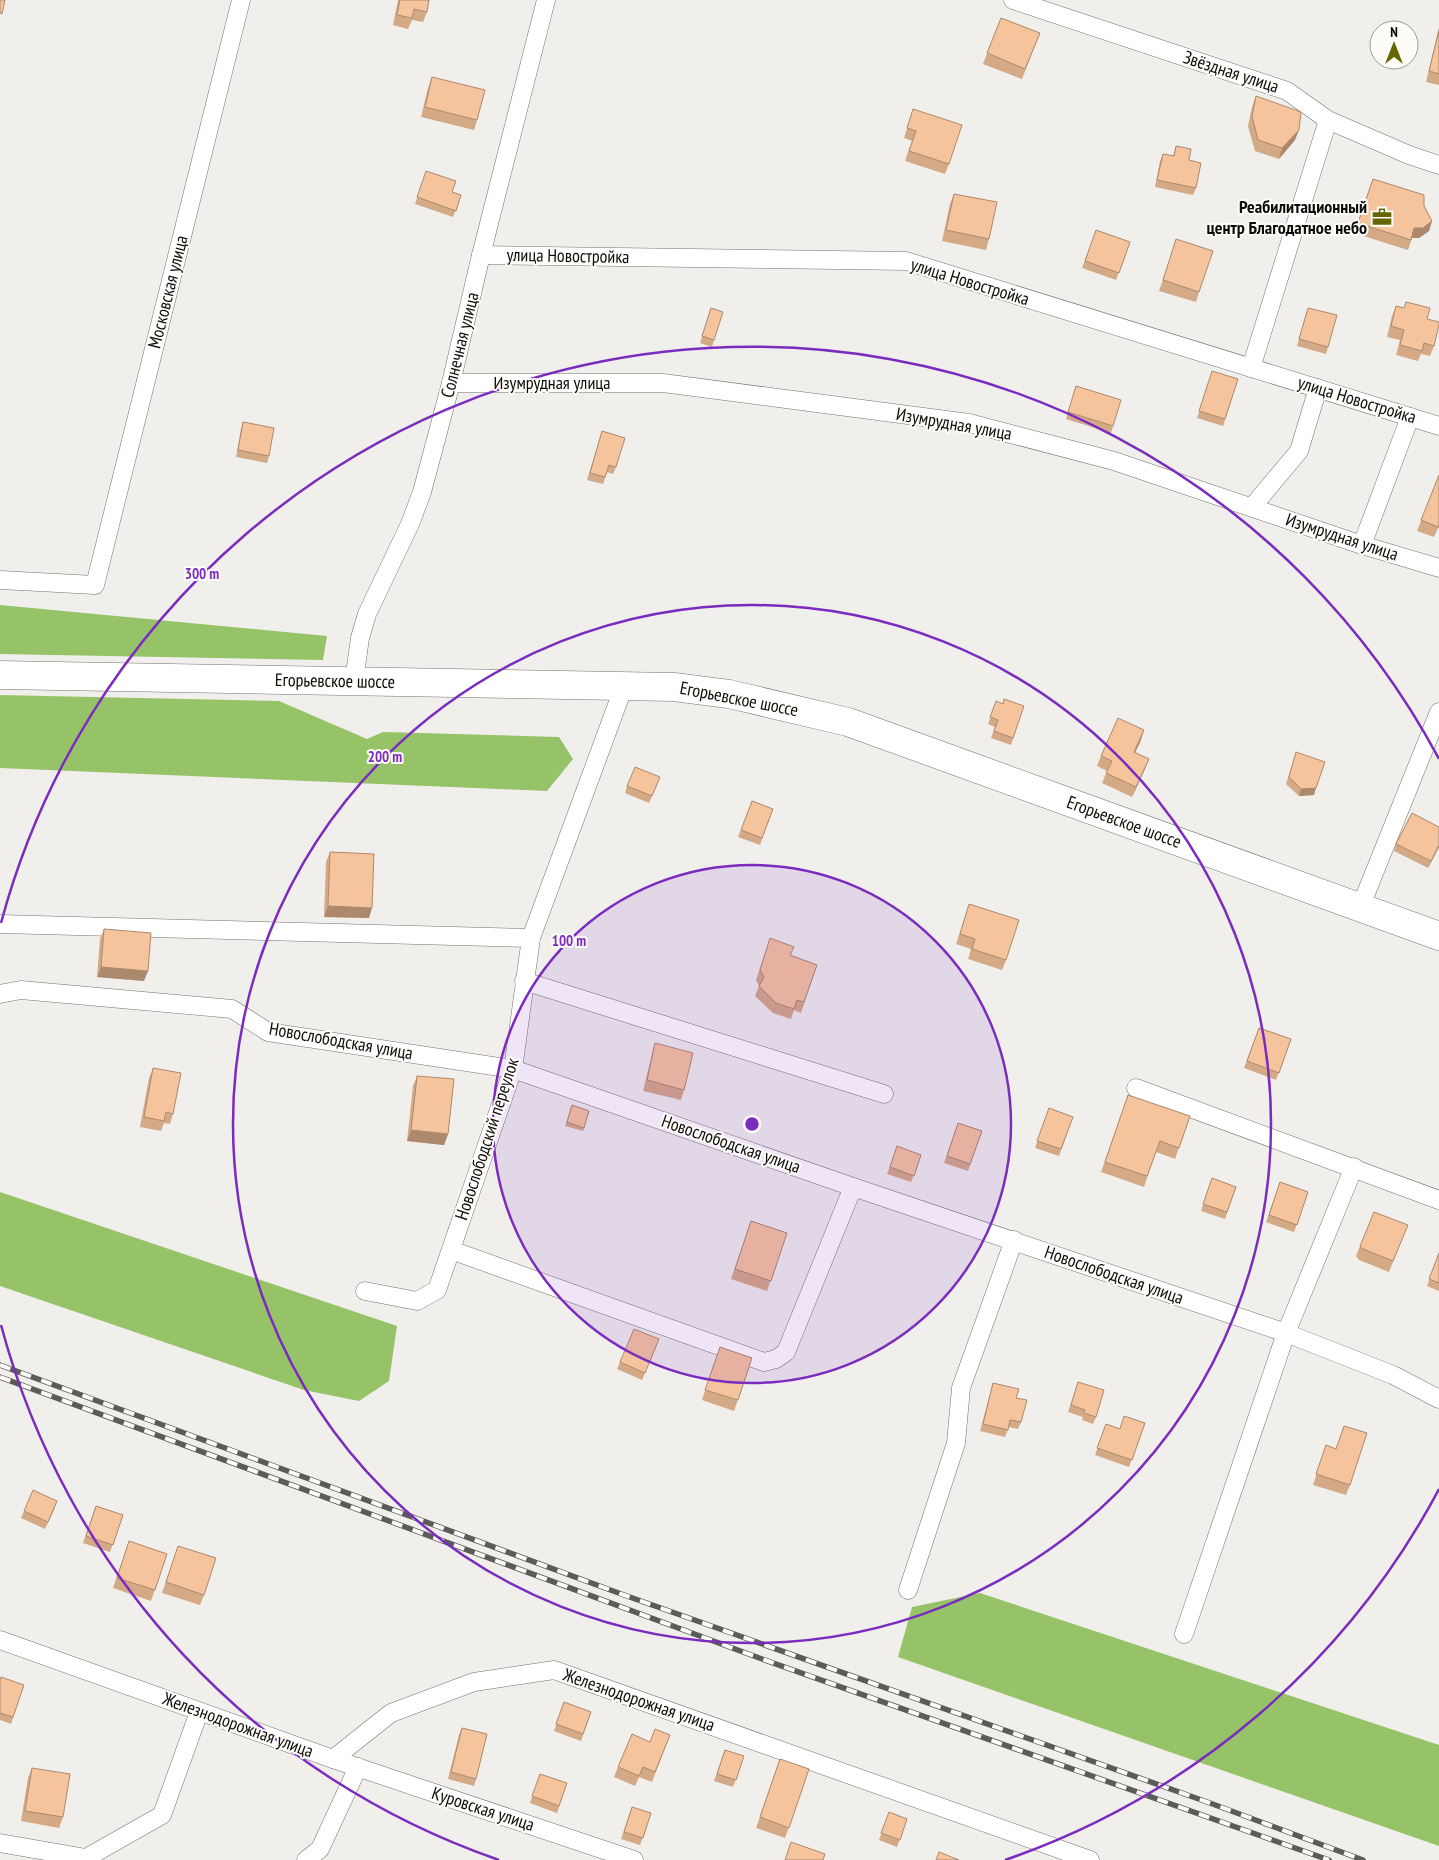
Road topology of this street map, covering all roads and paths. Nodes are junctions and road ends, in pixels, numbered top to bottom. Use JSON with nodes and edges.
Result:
{"nodes":[{"id":1,"x":241,"y":0,"type":"edge"},
{"id":2,"x":546,"y":0,"type":"edge"},
{"id":3,"x":1013,"y":0,"type":"edge"},
{"id":4,"x":1328,"y":120,"type":"junction"},
{"id":5,"x":1439,"y":165,"type":"edge"},
{"id":6,"x":481,"y":255,"type":"junction"},
{"id":7,"x":1251,"y":368,"type":"junction"},
{"id":8,"x":451,"y":383,"type":"junction"},
{"id":9,"x":1318,"y":388,"type":"junction"},
{"id":10,"x":1410,"y":417,"type":"junction"},
{"id":11,"x":1439,"y":426,"type":"edge"},
{"id":12,"x":1252,"y":507,"type":"junction"},
{"id":13,"x":1362,"y":545,"type":"junction"},
{"id":14,"x":1439,"y":568,"type":"edge"},
{"id":15,"x":0,"y":580,"type":"edge"},
{"id":16,"x":0,"y":675,"type":"edge"},
{"id":17,"x":354,"y":682,"type":"junction"},
{"id":18,"x":624,"y":686,"type":"junction"},
{"id":19,"x":1439,"y":712,"type":"edge"},
{"id":20,"x":1360,"y":908,"type":"junction"},
{"id":21,"x":0,"y":924,"type":"edge"},
{"id":22,"x":1439,"y":936,"type":"edge"},
{"id":23,"x":531,"y":938,"type":"junction"},
{"id":24,"x":524,"y":982,"type":"junction"},
{"id":25,"x":0,"y":994,"type":"edge"},
{"id":26,"x":513,"y":1069,"type":"junction"},
{"id":27,"x":1136,"y":1088,"type":"dead end"},
{"id":28,"x":884,"y":1094,"type":"dead end"},
{"id":29,"x":1354,"y":1167,"type":"junction"},
{"id":30,"x":853,"y":1187,"type":"junction"},
{"id":31,"x":1439,"y":1200,"type":"edge"},
{"id":32,"x":1014,"y":1240,"type":"junction"},
{"id":33,"x":451,"y":1250,"type":"junction"},
{"id":34,"x":365,"y":1291,"type":"dead end"},
{"id":35,"x":1286,"y":1333,"type":"junction"},
{"id":36,"x":1439,"y":1399,"type":"edge"},
{"id":37,"x":908,"y":1590,"type":"dead end"},
{"id":38,"x":1184,"y":1634,"type":"dead end"},
{"id":39,"x":0,"y":1640,"type":"edge"},
{"id":40,"x":199,"y":1712,"type":"junction"},
{"id":41,"x":333,"y":1759,"type":"junction"},
{"id":42,"x":358,"y":1768,"type":"junction"},
{"id":43,"x":0,"y":1842,"type":"edge"},
{"id":44,"x":607,"y":1855,"type":"edge"},
{"id":45,"x":306,"y":1860,"type":"edge"},
{"id":46,"x":634,"y":1860,"type":"edge"},
{"id":47,"x":1090,"y":1860,"type":"edge"}],
"edges":[{"from":1,"to":15,"type":"street","name":"Московская улица"},
{"from":2,"to":6,"type":"street","name":"Солнечная улица"},
{"from":3,"to":4,"type":"street","name":"Звёздная улица"},
{"from":4,"to":5,"type":"street","name":"Звёздная улица"},
{"from":4,"to":7,"type":"street"},
{"from":6,"to":7,"type":"street","name":"улица Новостройка"},
{"from":6,"to":8,"type":"street","name":"Солнечная улица"},
{"from":7,"to":9,"type":"street","name":"улица Новостройка"},
{"from":8,"to":12,"type":"street","name":"Изумрудная улица"},
{"from":8,"to":17,"type":"street","name":"Солнечная улица"},
{"from":9,"to":10,"type":"street","name":"улица Новостройка"},
{"from":9,"to":12,"type":"street"},
{"from":10,"to":11,"type":"street","name":"улица Новостройка"},
{"from":10,"to":13,"type":"street"},
{"from":12,"to":13,"type":"street","name":"Изумрудная улица"},
{"from":13,"to":14,"type":"street","name":"Изумрудная улица"},
{"from":16,"to":17,"type":"main road","name":"Егорьевское шоссе"},
{"from":17,"to":18,"type":"main road","name":"Егорьевское шоссе"},
{"from":18,"to":20,"type":"main road","name":"Егорьевское шоссе"},
{"from":18,"to":23,"type":"street","name":"Новослободский переулок"},
{"from":19,"to":20,"type":"street"},
{"from":20,"to":22,"type":"main road","name":"Егорьевское шоссе"},
{"from":21,"to":23,"type":"street"},
{"from":23,"to":24,"type":"street","name":"Новослободский переулок"},
{"from":24,"to":26,"type":"street","name":"Новослободский переулок"},
{"from":24,"to":28,"type":"street"},
{"from":25,"to":26,"type":"street","name":"Новослободская улица"},
{"from":26,"to":30,"type":"street","name":"Новослободская улица"},
{"from":26,"to":33,"type":"street","name":"Новослободский переулок"},
{"from":27,"to":29,"type":"street"},
{"from":29,"to":31,"type":"street"},
{"from":29,"to":35,"type":"street"},
{"from":30,"to":32,"type":"street","name":"Новослободская улица"},
{"from":30,"to":33,"type":"street"},
{"from":32,"to":35,"type":"street","name":"Новослободская улица"},
{"from":32,"to":37,"type":"street"},
{"from":33,"to":34,"type":"street","name":"Новослободский переулок"},
{"from":35,"to":36,"type":"street","name":"Новослободская улица"},
{"from":35,"to":38,"type":"street"},
{"from":39,"to":40,"type":"street","name":"Железнодорожная улица"},
{"from":40,"to":41,"type":"street","name":"Железнодорожная улица"},
{"from":40,"to":43,"type":"street"},
{"from":41,"to":42,"type":"street","name":"Куровская улица"},
{"from":41,"to":47,"type":"street","name":"Железнодорожная улица"},
{"from":42,"to":44,"type":"street","name":"Куровская улица"},
{"from":42,"to":45,"type":"street"},
{"from":44,"to":46,"type":"street","name":"Куровская улица"}]}
